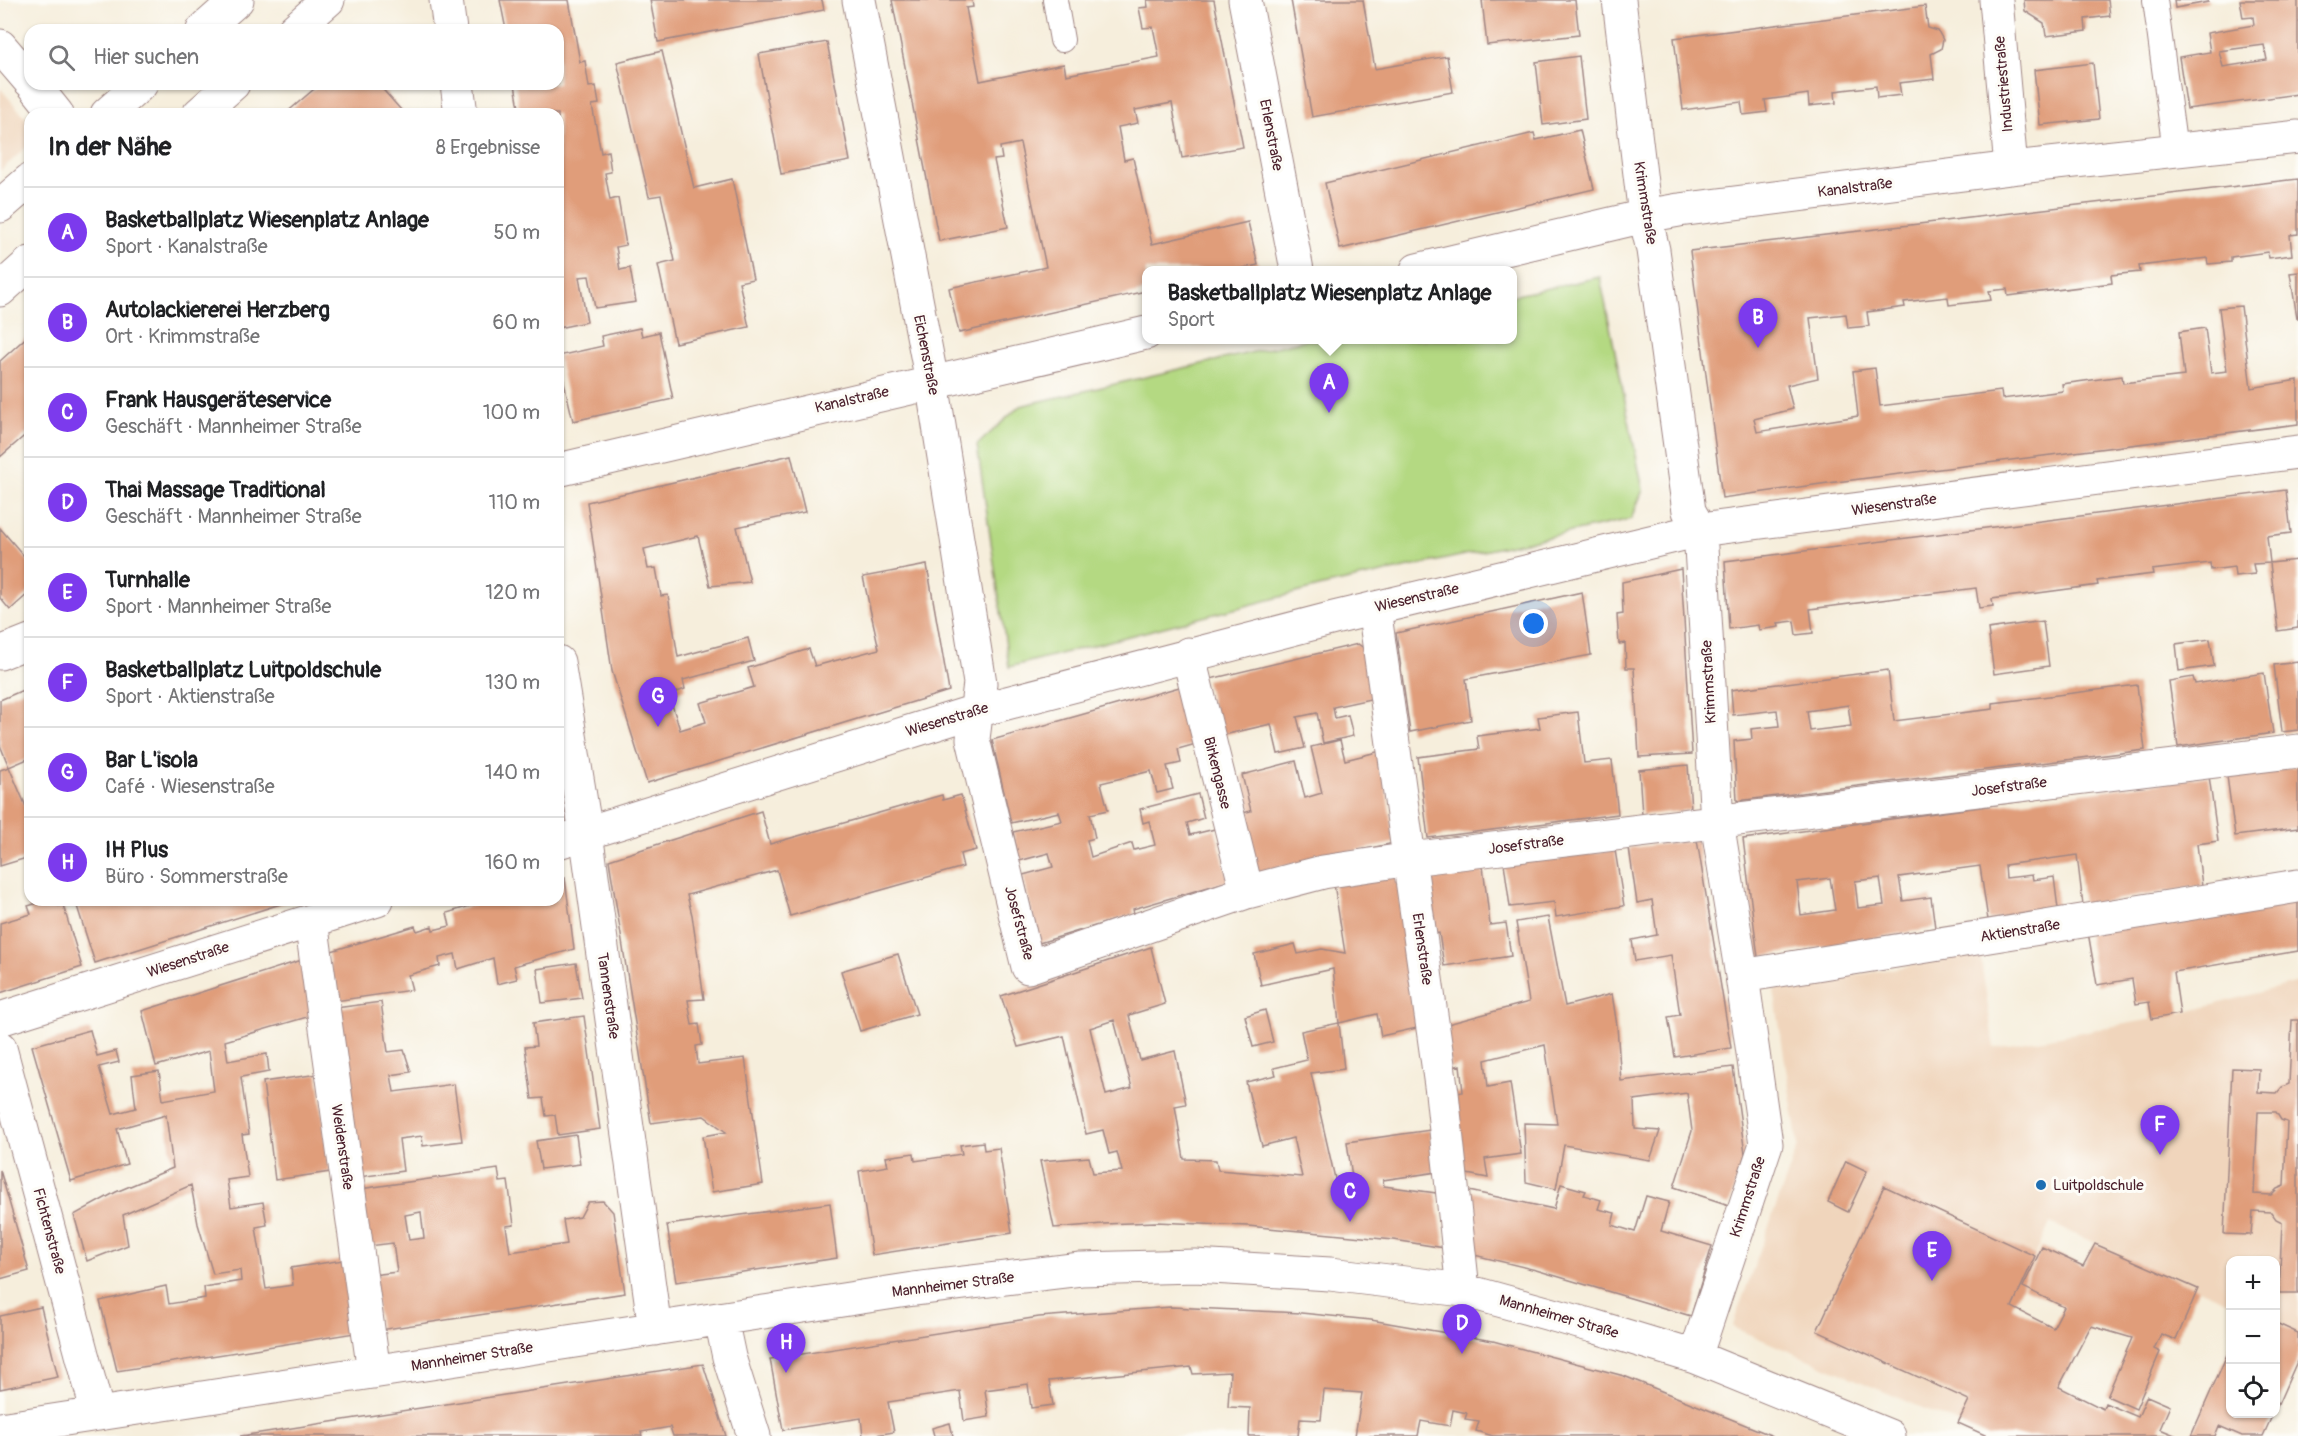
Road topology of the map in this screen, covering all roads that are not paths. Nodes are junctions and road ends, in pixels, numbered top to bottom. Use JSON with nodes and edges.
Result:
{"nodes":[{"id":1,"x":237,"y":0,"type":"edge"},
{"id":2,"x":328,"y":0,"type":"edge"},
{"id":3,"x":446,"y":0,"type":"edge"},
{"id":4,"x":859,"y":0,"type":"edge"},
{"id":5,"x":1055,"y":0,"type":"edge"},
{"id":6,"x":1245,"y":0,"type":"edge"},
{"id":7,"x":1619,"y":0,"type":"edge"},
{"id":8,"x":1996,"y":0,"type":"edge"},
{"id":9,"x":2155,"y":0,"type":"edge"},
{"id":10,"x":210,"y":24,"type":"edge"},
{"id":11,"x":301,"y":24,"type":"edge"},
{"id":12,"x":449,"y":24,"type":"edge"},
{"id":13,"x":1062,"y":40,"type":"dead end"},
{"id":14,"x":0,"y":46,"type":"edge"},
{"id":15,"x":24,"y":74,"type":"edge"},
{"id":16,"x":38,"y":90,"type":"edge"},
{"id":17,"x":134,"y":90,"type":"edge"},
{"id":18,"x":226,"y":90,"type":"edge"},
{"id":19,"x":458,"y":90,"type":"edge"},
{"id":20,"x":52,"y":108,"type":"edge"},
{"id":21,"x":114,"y":108,"type":"edge"},
{"id":22,"x":206,"y":108,"type":"edge"},
{"id":23,"x":460,"y":108,"type":"edge"},
{"id":24,"x":2298,"y":137,"type":"edge"},
{"id":25,"x":2175,"y":151,"type":"junction"},
{"id":26,"x":2011,"y":168,"type":"junction"},
{"id":27,"x":24,"y":185,"type":"edge"},
{"id":28,"x":0,"y":206,"type":"edge"},
{"id":29,"x":1645,"y":216,"type":"junction"},
{"id":30,"x":1296,"y":266,"type":"edge"},
{"id":31,"x":1434,"y":266,"type":"edge"},
{"id":32,"x":24,"y":268,"type":"edge"},
{"id":33,"x":0,"y":290,"type":"edge"},
{"id":34,"x":1142,"y":334,"type":"edge"},
{"id":35,"x":932,"y":382,"type":"junction"},
{"id":36,"x":2298,"y":452,"type":"edge"},
{"id":37,"x":564,"y":469,"type":"edge"},
{"id":38,"x":1701,"y":531,"type":"junction"},
{"id":39,"x":1374,"y":608,"type":"junction"},
{"id":40,"x":24,"y":643,"type":"edge"},
{"id":41,"x":0,"y":653,"type":"edge"},
{"id":42,"x":1188,"y":654,"type":"junction"},
{"id":43,"x":976,"y":711,"type":"junction"},
{"id":44,"x":564,"y":737,"type":"edge"},
{"id":45,"x":2298,"y":751,"type":"edge"},
{"id":46,"x":1717,"y":822,"type":"junction"},
{"id":47,"x":572,"y":838,"type":"edge"},
{"id":48,"x":1410,"y":859,"type":"junction"},
{"id":49,"x":2298,"y":886,"type":"edge"},
{"id":50,"x":1247,"y":892,"type":"junction"},
{"id":51,"x":358,"y":906,"type":"edge"},
{"id":52,"x":311,"y":921,"type":"junction"},
{"id":53,"x":1742,"y":976,"type":"junction"},
{"id":54,"x":0,"y":1019,"type":"edge"},
{"id":55,"x":0,"y":1048,"type":"edge"},
{"id":56,"x":1463,"y":1290,"type":"junction"},
{"id":57,"x":721,"y":1319,"type":"junction"},
{"id":58,"x":655,"y":1329,"type":"junction"},
{"id":59,"x":1695,"y":1358,"type":"junction"},
{"id":60,"x":374,"y":1372,"type":"junction"},
{"id":61,"x":98,"y":1414,"type":"junction"},
{"id":62,"x":0,"y":1429,"type":"edge"},
{"id":63,"x":754,"y":1436,"type":"edge"},
{"id":64,"x":1889,"y":1436,"type":"edge"}],
"edges":[{"from":1,"to":10,"type":"street"},
{"from":2,"to":11,"type":"street"},
{"from":3,"to":12,"type":"street"},
{"from":4,"to":35,"type":"street","name":"Eichenstraße"},
{"from":5,"to":13,"type":"lane"},
{"from":6,"to":30,"type":"street","name":"Erlenstraße"},
{"from":7,"to":29,"type":"street","name":"Krimmstraße"},
{"from":8,"to":26,"type":"street","name":"Industriestraße"},
{"from":9,"to":25,"type":"lane"},
{"from":14,"to":15,"type":"street"},
{"from":16,"to":20,"type":"street"},
{"from":17,"to":21,"type":"street"},
{"from":18,"to":22,"type":"street"},
{"from":19,"to":23,"type":"street"},
{"from":24,"to":25,"type":"street","name":"Kanalstraße"},
{"from":25,"to":26,"type":"street","name":"Kanalstraße"},
{"from":26,"to":29,"type":"street","name":"Kanalstraße"},
{"from":27,"to":28,"type":"street"},
{"from":29,"to":31,"type":"street","name":"Kanalstraße"},
{"from":29,"to":38,"type":"street","name":"Krimmstraße"},
{"from":32,"to":33,"type":"street"},
{"from":34,"to":35,"type":"street","name":"Kanalstraße"},
{"from":35,"to":37,"type":"street","name":"Kanalstraße"},
{"from":35,"to":43,"type":"street","name":"Eichenstraße"},
{"from":36,"to":38,"type":"street","name":"Wiesenstraße"},
{"from":38,"to":39,"type":"street","name":"Wiesenstraße"},
{"from":38,"to":46,"type":"street","name":"Krimmstraße"},
{"from":39,"to":42,"type":"street","name":"Wiesenstraße"},
{"from":39,"to":48,"type":"street","name":"Erlenstraße"},
{"from":40,"to":41,"type":"street"},
{"from":42,"to":43,"type":"street","name":"Wiesenstraße"},
{"from":42,"to":50,"type":"street","name":"Birkengasse"},
{"from":43,"to":47,"type":"street","name":"Wiesenstraße"},
{"from":43,"to":50,"type":"street","name":"Josefstraße"},
{"from":44,"to":47,"type":"street","name":"Tannenstraße"},
{"from":45,"to":46,"type":"street","name":"Josefstraße"},
{"from":46,"to":48,"type":"street","name":"Josefstraße"},
{"from":46,"to":53,"type":"street","name":"Krimmstraße"},
{"from":47,"to":58,"type":"street","name":"Tannenstraße"},
{"from":48,"to":50,"type":"street","name":"Josefstraße"},
{"from":48,"to":56,"type":"street","name":"Erlenstraße"},
{"from":49,"to":53,"type":"street","name":"Aktienstraße"},
{"from":51,"to":52,"type":"street","name":"Wiesenstraße"},
{"from":52,"to":54,"type":"street","name":"Wiesenstraße"},
{"from":52,"to":60,"type":"street","name":"Weidenstraße"},
{"from":53,"to":59,"type":"street","name":"Krimmstraße"},
{"from":55,"to":61,"type":"street","name":"Fichtenstraße"},
{"from":56,"to":57,"type":"street","name":"Mannheimer Straße"},
{"from":56,"to":59,"type":"street","name":"Mannheimer Straße"},
{"from":57,"to":58,"type":"street","name":"Mannheimer Straße"},
{"from":57,"to":63,"type":"street"},
{"from":58,"to":60,"type":"street","name":"Mannheimer Straße"},
{"from":59,"to":64,"type":"street","name":"Mannheimer Straße"},
{"from":60,"to":61,"type":"street","name":"Mannheimer Straße"},
{"from":61,"to":62,"type":"street","name":"Mannheimer Straße"}]}
